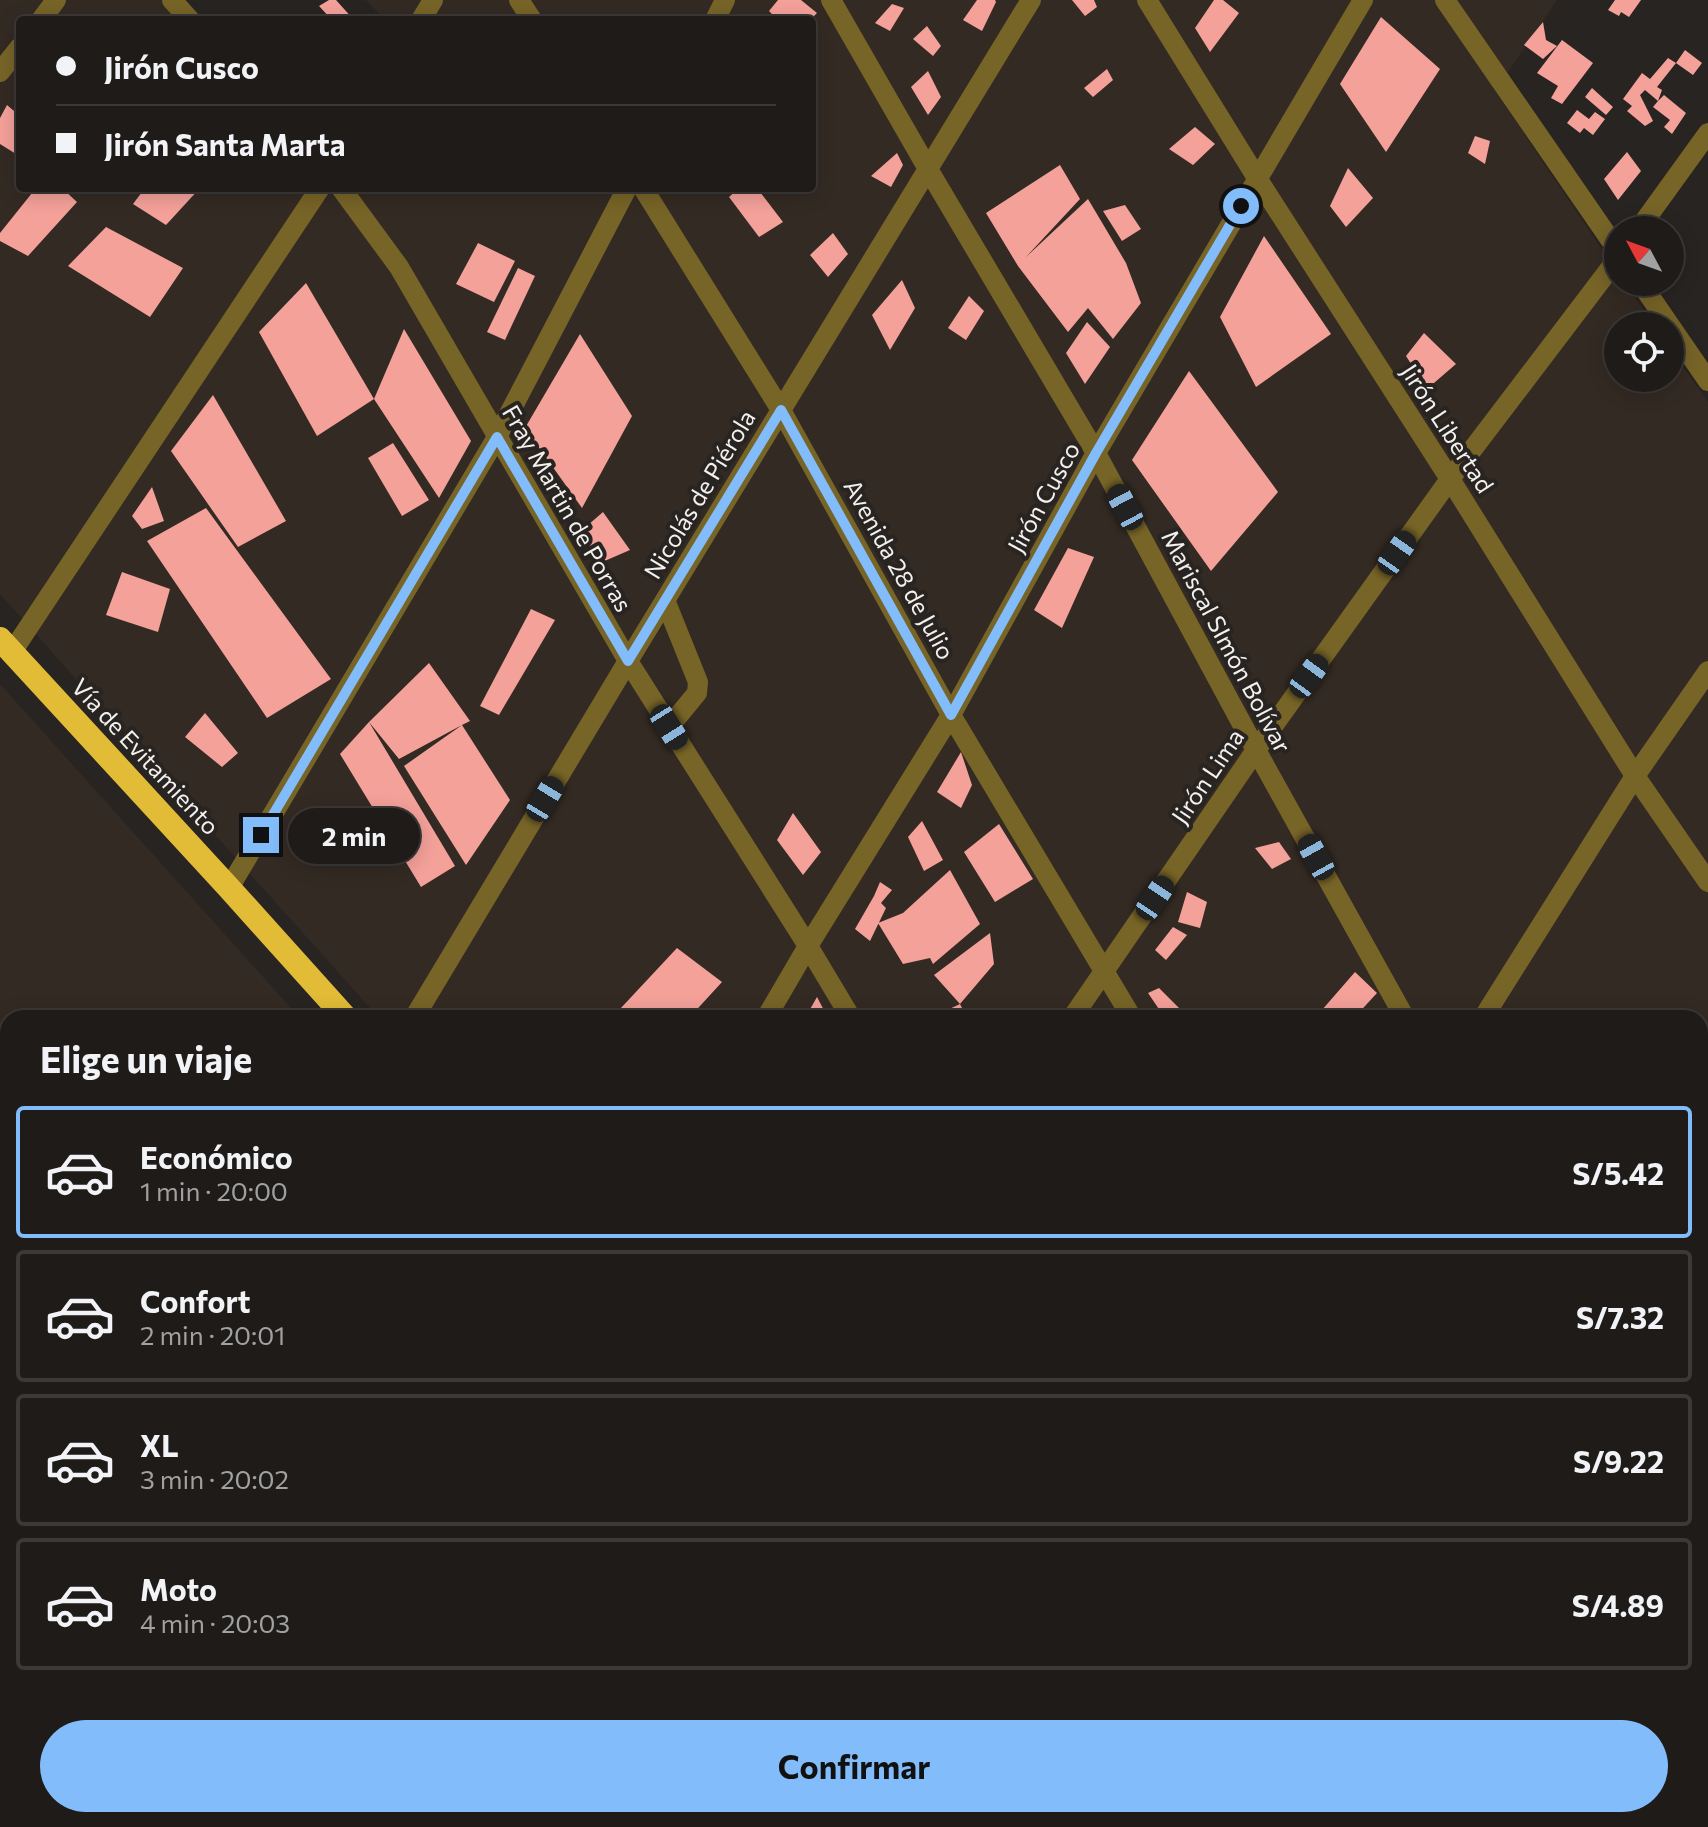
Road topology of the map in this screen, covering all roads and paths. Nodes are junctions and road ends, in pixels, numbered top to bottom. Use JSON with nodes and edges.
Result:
{"nodes":[{"id":1,"x":172,"y":0,"type":"edge"},
{"id":2,"x":831,"y":0,"type":"edge"},
{"id":3,"x":1031,"y":0,"type":"edge"},
{"id":4,"x":1147,"y":0,"type":"edge"},
{"id":5,"x":1363,"y":0,"type":"edge"},
{"id":6,"x":1445,"y":0,"type":"edge"},
{"id":7,"x":186,"y":16,"type":"edge"},
{"id":8,"x":16,"y":52,"type":"edge"},
{"id":9,"x":0,"y":72,"type":"edge"},
{"id":10,"x":1708,"y":133,"type":"edge"},
{"id":11,"x":928,"y":169,"type":"junction"},
{"id":12,"x":1257,"y":178,"type":"junction"},
{"id":13,"x":317,"y":192,"type":"edge"},
{"id":14,"x":344,"y":192,"type":"edge"},
{"id":15,"x":625,"y":192,"type":"edge"},
{"id":16,"x":645,"y":192,"type":"edge"},
{"id":17,"x":1648,"y":216,"type":"edge"},
{"id":18,"x":1604,"y":231,"type":"edge"},
{"id":19,"x":1604,"y":276,"type":"edge"},
{"id":20,"x":1650,"y":296,"type":"edge"},
{"id":21,"x":1708,"y":381,"type":"edge"},
{"id":22,"x":781,"y":410,"type":"junction"},
{"id":23,"x":497,"y":437,"type":"junction"},
{"id":24,"x":1096,"y":453,"type":"junction"},
{"id":25,"x":1450,"y":479,"type":"junction"},
{"id":26,"x":665,"y":600,"type":"junction"},
{"id":27,"x":6,"y":645,"type":"edge"},
{"id":28,"x":628,"y":661,"type":"junction"},
{"id":29,"x":1708,"y":671,"type":"edge"},
{"id":30,"x":951,"y":715,"type":"junction"},
{"id":31,"x":669,"y":727,"type":"junction"},
{"id":32,"x":1256,"y":750,"type":"junction"},
{"id":33,"x":1635,"y":776,"type":"junction"},
{"id":34,"x":1708,"y":882,"type":"edge"},
{"id":35,"x":229,"y":888,"type":"junction"},
{"id":36,"x":808,"y":946,"type":"junction"},
{"id":37,"x":1104,"y":973,"type":"junction"},
{"id":38,"x":339,"y":1010,"type":"edge"},
{"id":39,"x":419,"y":1010,"type":"edge"},
{"id":40,"x":771,"y":1010,"type":"edge"},
{"id":41,"x":846,"y":1010,"type":"edge"},
{"id":42,"x":1078,"y":1010,"type":"edge"},
{"id":43,"x":1127,"y":1010,"type":"edge"},
{"id":44,"x":1401,"y":1010,"type":"edge"},
{"id":45,"x":1488,"y":1010,"type":"edge"}],
"edges":[{"from":1,"to":7,"type":"street"},
{"from":2,"to":11,"type":"street","name":"Mariscal SImón Bolívar"},
{"from":3,"to":11,"type":"street","name":"Nicolás de Piérola"},
{"from":4,"to":12,"type":"street","name":"Jirón Libertad"},
{"from":5,"to":12,"type":"street","name":"Jirón Cusco"},
{"from":6,"to":18,"type":"street"},
{"from":8,"to":9,"type":"street"},
{"from":10,"to":17,"type":"street"},
{"from":11,"to":22,"type":"street","name":"Nicolás de Piérola"},
{"from":11,"to":24,"type":"street","name":"Mariscal SImón Bolívar"},
{"from":12,"to":24,"type":"street","name":"Jirón Cusco"},
{"from":12,"to":25,"type":"street","name":"Jirón Libertad"},
{"from":13,"to":27,"type":"street"},
{"from":14,"to":23,"type":"street","name":"Fray Martin de Porras"},
{"from":15,"to":23,"type":"street"},
{"from":16,"to":22,"type":"street","name":"Avenida 28 de Julio"},
{"from":19,"to":25,"type":"street","name":"Jirón Lima"},
{"from":20,"to":21,"type":"street"},
{"from":22,"to":26,"type":"street","name":"Nicolás de Piérola"},
{"from":22,"to":30,"type":"street","name":"Avenida 28 de Julio"},
{"from":23,"to":28,"type":"street","name":"Fray Martin de Porras"},
{"from":23,"to":35,"type":"street"},
{"from":24,"to":30,"type":"street","name":"Jirón Cusco"},
{"from":24,"to":32,"type":"street","name":"Mariscal SImón Bolívar"},
{"from":25,"to":32,"type":"street","name":"Jirón Lima"},
{"from":25,"to":33,"type":"street","name":"Jirón Libertad"},
{"from":26,"to":28,"type":"street","name":"Nicolás de Piérola"},
{"from":26,"to":31,"type":"street"},
{"from":27,"to":35,"type":"highway","name":"Vía de Evitamiento"},
{"from":28,"to":31,"type":"street","name":"Fray Martin de Porras"},
{"from":28,"to":39,"type":"street","name":"Nicolás de Piérola"},
{"from":29,"to":33,"type":"street"},
{"from":30,"to":36,"type":"street","name":"Jirón Cusco"},
{"from":30,"to":37,"type":"street","name":"Avenida 28 de Julio"},
{"from":31,"to":36,"type":"street","name":"Fray Martin de Porras"},
{"from":32,"to":37,"type":"street","name":"Jirón Lima"},
{"from":32,"to":44,"type":"street","name":"Mariscal SImón Bolívar"},
{"from":33,"to":34,"type":"street","name":"Jirón Libertad"},
{"from":33,"to":45,"type":"street"},
{"from":35,"to":38,"type":"highway","name":"Vía de Evitamiento"},
{"from":36,"to":40,"type":"street","name":"Jirón Cusco"},
{"from":36,"to":41,"type":"street","name":"Fray Martin de Porras"},
{"from":37,"to":42,"type":"street","name":"Jirón Lima"},
{"from":37,"to":43,"type":"street","name":"Avenida 28 de Julio"}]}
